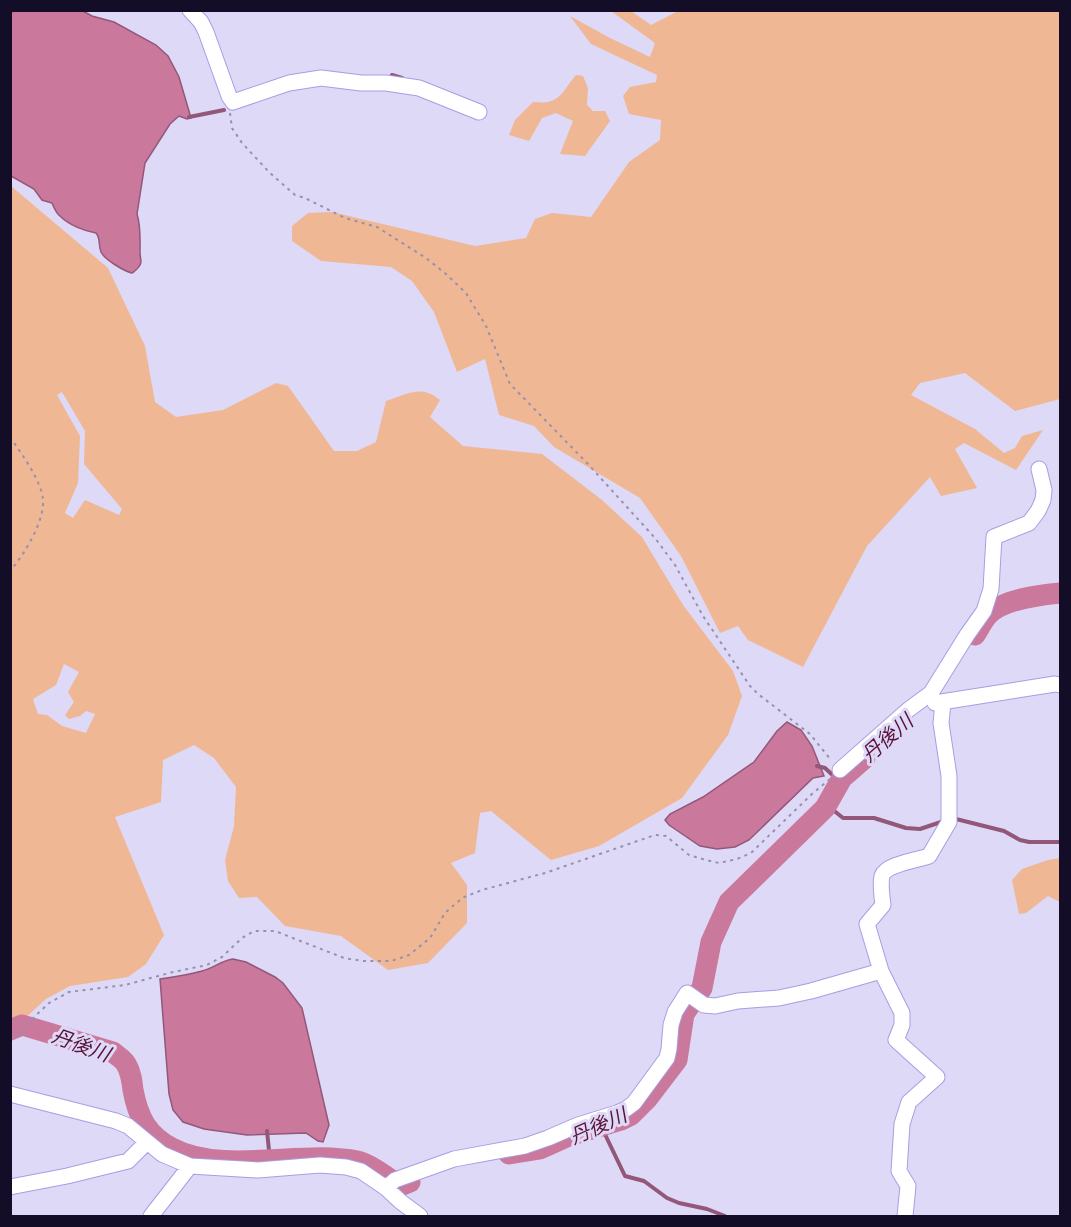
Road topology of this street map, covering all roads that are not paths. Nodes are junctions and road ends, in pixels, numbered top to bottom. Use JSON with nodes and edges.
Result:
{"nodes":[{"id":1,"x":190,"y":10,"type":"edge"},
{"id":2,"x":479,"y":112,"type":"dead end"},
{"id":3,"x":1039,"y":469,"type":"dead end"},
{"id":4,"x":1060,"y":685,"type":"edge"},
{"id":5,"x":932,"y":701,"type":"junction"},
{"id":6,"x":835,"y":774,"type":"road end"},
{"id":7,"x":881,"y":971,"type":"junction"},
{"id":8,"x":10,"y":1094,"type":"edge"},
{"id":9,"x":147,"y":1142,"type":"junction"},
{"id":10,"x":190,"y":1166,"type":"junction"},
{"id":11,"x":391,"y":1184,"type":"junction"},
{"id":12,"x":10,"y":1186,"type":"edge"},
{"id":13,"x":400,"y":1209,"type":"edge"},
{"id":14,"x":151,"y":1216,"type":"edge"},
{"id":15,"x":420,"y":1216,"type":"edge"},
{"id":16,"x":905,"y":1216,"type":"edge"}],
"edges":[{"from":1,"to":2,"type":"street"},
{"from":3,"to":5,"type":"street"},
{"from":4,"to":5,"type":"street"},
{"from":5,"to":6,"type":"street"},
{"from":5,"to":7,"type":"street"},
{"from":7,"to":11,"type":"street"},
{"from":7,"to":16,"type":"street"},
{"from":8,"to":9,"type":"street"},
{"from":9,"to":10,"type":"street"},
{"from":9,"to":12,"type":"street"},
{"from":10,"to":11,"type":"street"},
{"from":10,"to":14,"type":"street"},
{"from":11,"to":13,"type":"street"},
{"from":13,"to":15,"type":"street"}]}
